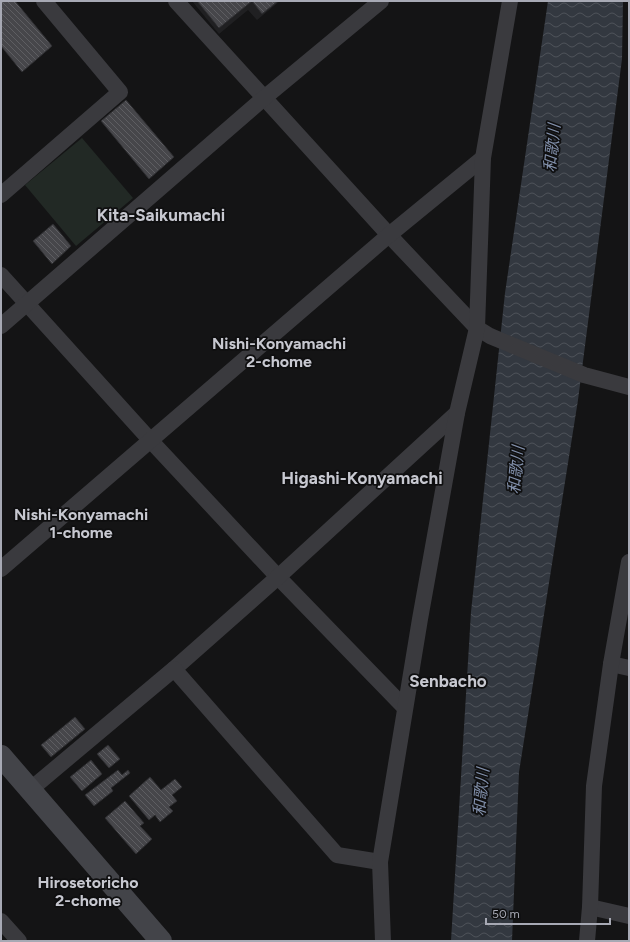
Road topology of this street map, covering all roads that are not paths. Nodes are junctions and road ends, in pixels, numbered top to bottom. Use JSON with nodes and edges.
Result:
{"nodes":[{"id":1,"x":44,"y":1,"type":"edge"},
{"id":2,"x":176,"y":1,"type":"edge"},
{"id":3,"x":381,"y":1,"type":"edge"},
{"id":4,"x":510,"y":1,"type":"edge"},
{"id":5,"x":264,"y":98,"type":"junction"},
{"id":6,"x":483,"y":158,"type":"junction"},
{"id":7,"x":1,"y":195,"type":"edge"},
{"id":8,"x":389,"y":235,"type":"junction"},
{"id":9,"x":1,"y":276,"type":"edge"},
{"id":10,"x":27,"y":304,"type":"junction"},
{"id":11,"x":1,"y":326,"type":"edge"},
{"id":12,"x":484,"y":332,"type":"junction"},
{"id":13,"x":629,"y":387,"type":"edge"},
{"id":14,"x":457,"y":413,"type":"junction"},
{"id":15,"x":151,"y":441,"type":"junction"},
{"id":16,"x":629,"y":562,"type":"edge"},
{"id":17,"x":1,"y":569,"type":"edge"},
{"id":18,"x":278,"y":577,"type":"junction"},
{"id":19,"x":611,"y":664,"type":"junction"},
{"id":20,"x":629,"y":668,"type":"edge"},
{"id":21,"x":174,"y":669,"type":"junction"},
{"id":22,"x":405,"y":708,"type":"junction"},
{"id":23,"x":1,"y":756,"type":"edge"},
{"id":24,"x":31,"y":789,"type":"junction"},
{"id":25,"x":380,"y":862,"type":"junction"},
{"id":26,"x":590,"y":907,"type":"junction"},
{"id":27,"x":629,"y":916,"type":"edge"},
{"id":28,"x":1,"y":921,"type":"edge"},
{"id":29,"x":19,"y":941,"type":"edge"},
{"id":30,"x":161,"y":941,"type":"edge"},
{"id":31,"x":383,"y":941,"type":"edge"},
{"id":32,"x":586,"y":941,"type":"edge"}],
"edges":[{"from":1,"to":7,"type":"street"},
{"from":2,"to":5,"type":"street"},
{"from":3,"to":5,"type":"street"},
{"from":4,"to":6,"type":"street"},
{"from":5,"to":8,"type":"street"},
{"from":5,"to":10,"type":"street"},
{"from":6,"to":8,"type":"street"},
{"from":6,"to":12,"type":"street"},
{"from":8,"to":12,"type":"street"},
{"from":8,"to":15,"type":"street"},
{"from":9,"to":10,"type":"street"},
{"from":10,"to":11,"type":"street"},
{"from":10,"to":15,"type":"street"},
{"from":12,"to":13,"type":"street"},
{"from":12,"to":14,"type":"street"},
{"from":14,"to":18,"type":"street"},
{"from":14,"to":22,"type":"street"},
{"from":15,"to":17,"type":"street"},
{"from":15,"to":18,"type":"street"},
{"from":16,"to":19,"type":"street"},
{"from":18,"to":21,"type":"street"},
{"from":18,"to":22,"type":"street"},
{"from":19,"to":20,"type":"street"},
{"from":19,"to":26,"type":"street"},
{"from":21,"to":24,"type":"street"},
{"from":21,"to":25,"type":"street"},
{"from":22,"to":25,"type":"street"},
{"from":23,"to":24,"type":"main road"},
{"from":24,"to":30,"type":"main road"},
{"from":25,"to":31,"type":"street"},
{"from":26,"to":27,"type":"street"},
{"from":26,"to":32,"type":"street"},
{"from":28,"to":29,"type":"street"}]}
